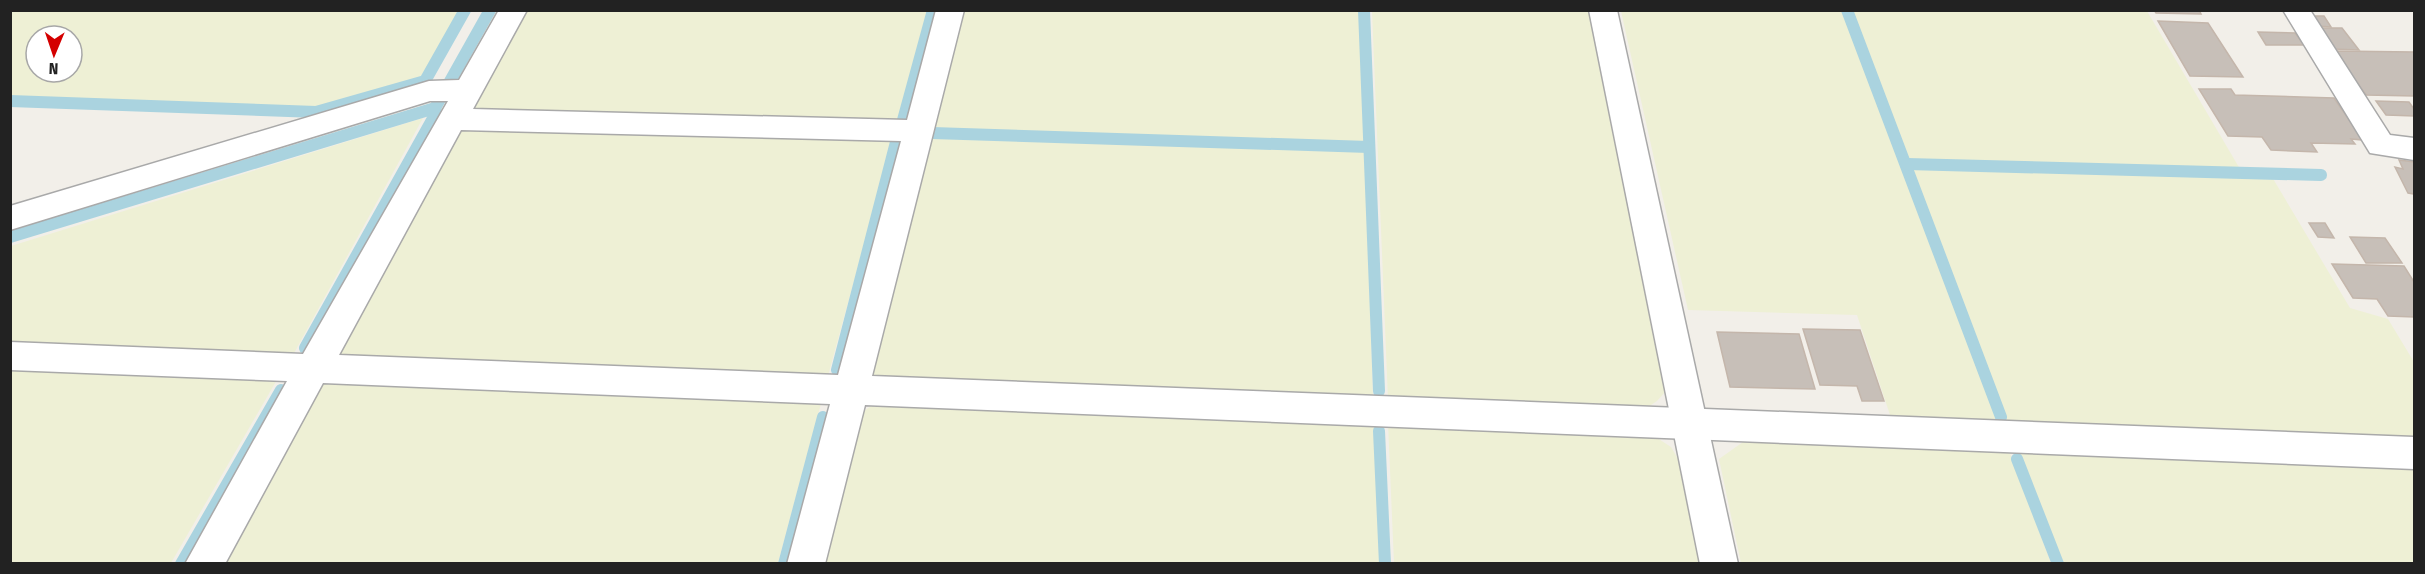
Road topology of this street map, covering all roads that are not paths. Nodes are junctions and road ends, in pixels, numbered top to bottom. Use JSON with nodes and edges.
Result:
{"nodes":[{"id":1,"x":513,"y":10,"type":"edge"},
{"id":2,"x":950,"y":10,"type":"edge"},
{"id":3,"x":1603,"y":10,"type":"edge"},
{"id":4,"x":2296,"y":10,"type":"edge"},
{"id":5,"x":452,"y":98,"type":"junction"},
{"id":6,"x":918,"y":131,"type":"junction"},
{"id":7,"x":2415,"y":149,"type":"edge"},
{"id":8,"x":10,"y":218,"type":"edge"},
{"id":9,"x":10,"y":356,"type":"edge"},
{"id":10,"x":313,"y":368,"type":"junction"},
{"id":11,"x":851,"y":390,"type":"junction"},
{"id":12,"x":1690,"y":424,"type":"junction"},
{"id":13,"x":2415,"y":453,"type":"edge"},
{"id":14,"x":204,"y":564,"type":"edge"},
{"id":15,"x":806,"y":564,"type":"edge"},
{"id":16,"x":1719,"y":564,"type":"edge"}],
"edges":[{"from":1,"to":5,"type":"street"},
{"from":2,"to":6,"type":"street"},
{"from":3,"to":12,"type":"street"},
{"from":4,"to":7,"type":"street"},
{"from":5,"to":6,"type":"street"},
{"from":5,"to":8,"type":"street"},
{"from":5,"to":10,"type":"street"},
{"from":6,"to":11,"type":"street"},
{"from":9,"to":10,"type":"street"},
{"from":10,"to":11,"type":"street"},
{"from":10,"to":14,"type":"street"},
{"from":11,"to":12,"type":"street"},
{"from":11,"to":15,"type":"street"},
{"from":12,"to":13,"type":"street"},
{"from":12,"to":16,"type":"street"}]}
